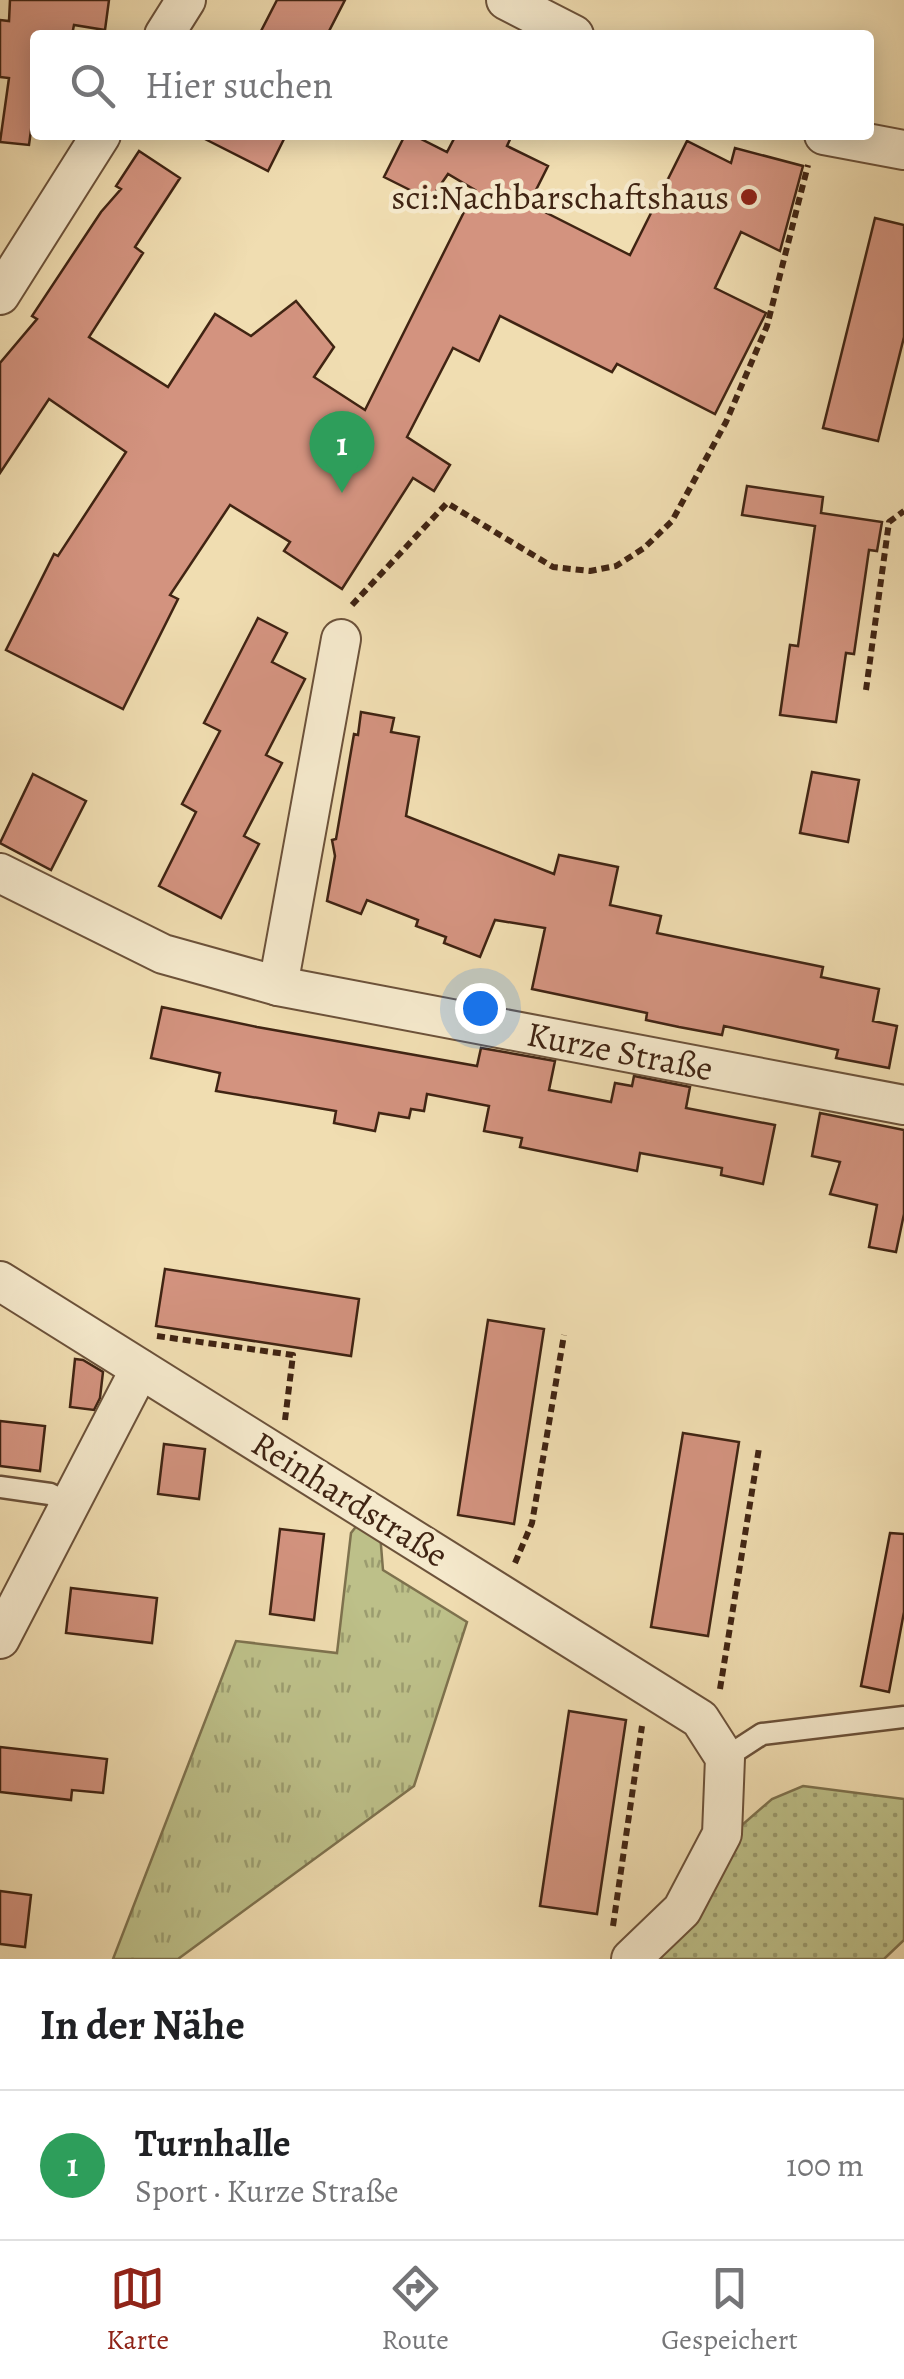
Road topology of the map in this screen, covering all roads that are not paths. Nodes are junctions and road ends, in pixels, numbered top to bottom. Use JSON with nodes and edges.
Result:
{"nodes":[{"id":1,"x":186,"y":0,"type":"edge"},
{"id":2,"x":506,"y":0,"type":"edge"},
{"id":3,"x":167,"y":30,"type":"edge"},
{"id":4,"x":564,"y":30,"type":"edge"},
{"id":5,"x":98,"y":140,"type":"edge"},
{"id":6,"x":818,"y":144,"type":"edge"},
{"id":7,"x":904,"y":150,"type":"edge"},
{"id":8,"x":0,"y":295,"type":"edge"},
{"id":9,"x":341,"y":639,"type":"road end"},
{"id":10,"x":0,"y":873,"type":"edge"},
{"id":11,"x":278,"y":986,"type":"junction"},
{"id":12,"x":904,"y":1105,"type":"edge"},
{"id":13,"x":0,"y":1281,"type":"edge"},
{"id":14,"x":148,"y":1352,"type":"junction"},
{"id":15,"x":0,"y":1488,"type":"edge"},
{"id":16,"x":70,"y":1504,"type":"junction"},
{"id":17,"x":0,"y":1638,"type":"edge"},
{"id":18,"x":904,"y":1717,"type":"edge"},
{"id":19,"x":725,"y":1758,"type":"junction"},
{"id":20,"x":622,"y":1943,"type":"edge"}],
"edges":[{"from":1,"to":3,"type":"street"},
{"from":2,"to":4,"type":"street"},
{"from":5,"to":8,"type":"street"},
{"from":6,"to":7,"type":"street"},
{"from":9,"to":11,"type":"street"},
{"from":10,"to":11,"type":"street","name":"Kurze Straße"},
{"from":11,"to":12,"type":"street","name":"Kurze Straße"},
{"from":13,"to":14,"type":"street","name":"Reinhardstraße"},
{"from":14,"to":16,"type":"street"},
{"from":14,"to":19,"type":"street","name":"Reinhardstraße"},
{"from":15,"to":16,"type":"lane"},
{"from":16,"to":17,"type":"street"},
{"from":18,"to":19,"type":"lane"},
{"from":19,"to":20,"type":"street"}]}
